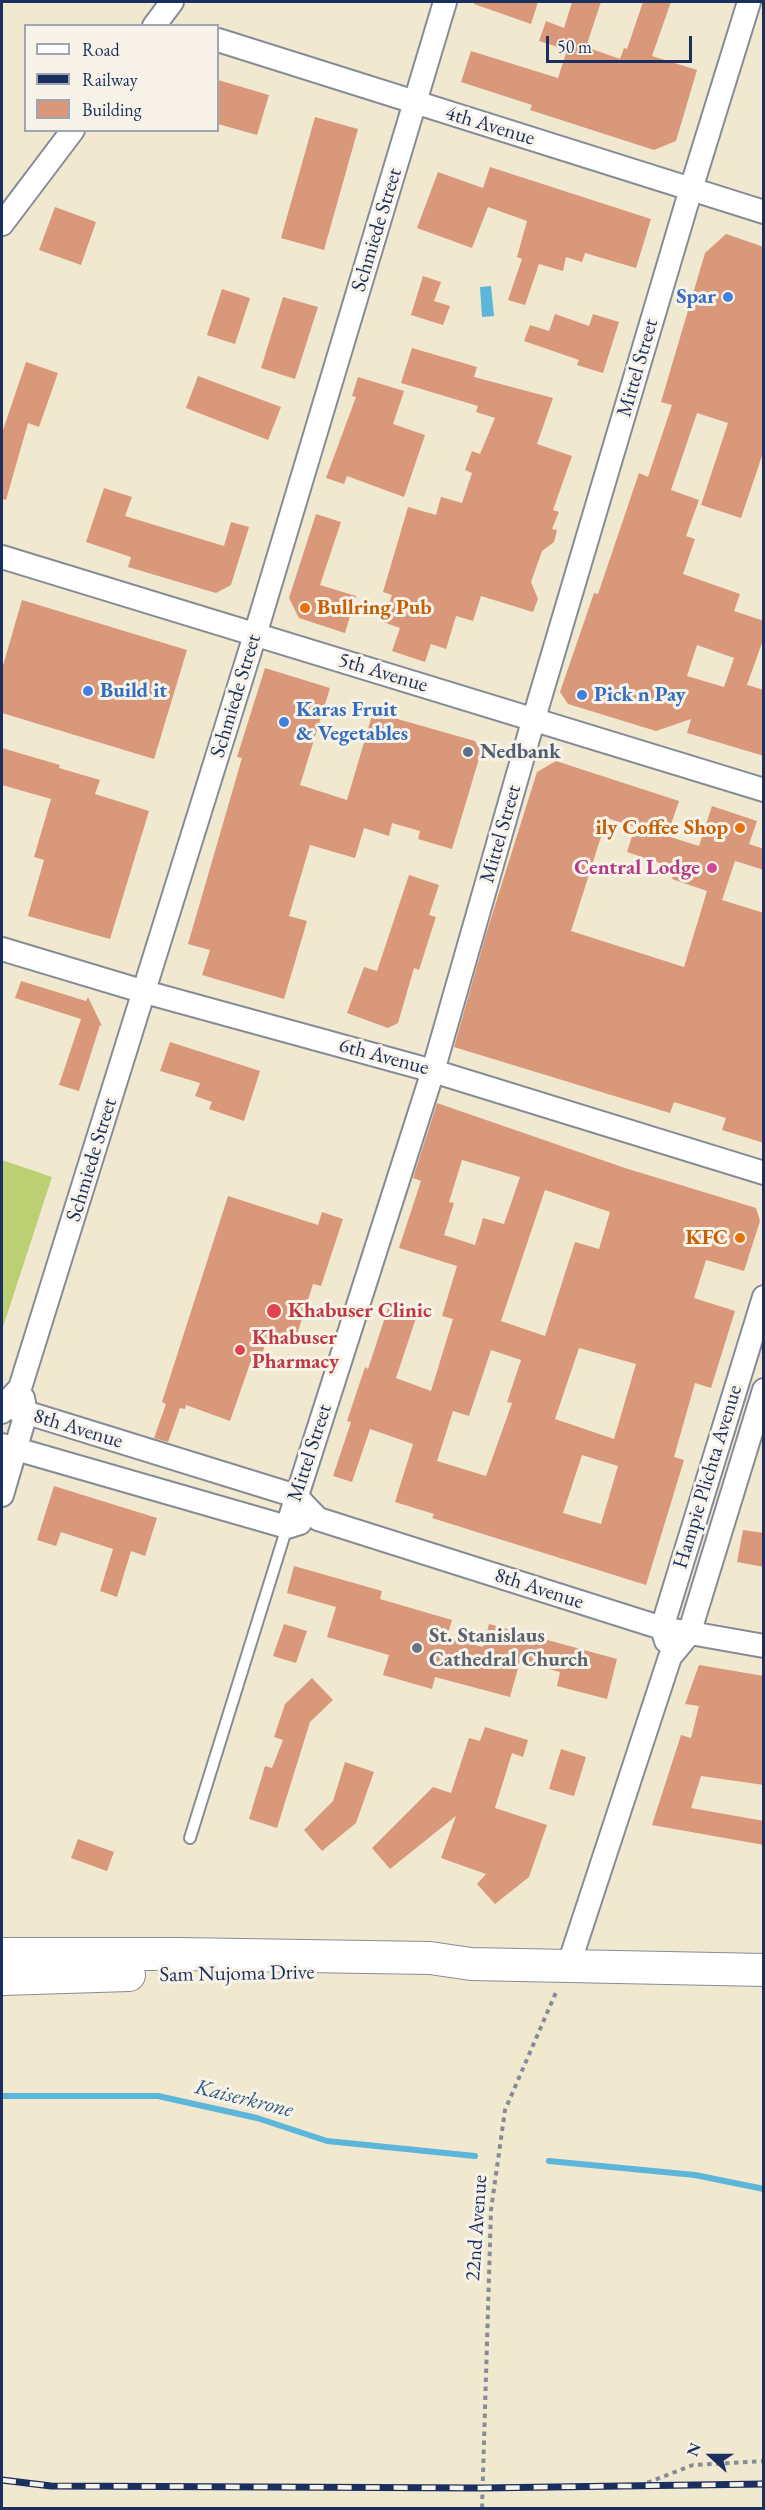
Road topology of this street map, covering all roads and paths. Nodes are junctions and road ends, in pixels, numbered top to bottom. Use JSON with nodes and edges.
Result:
{"nodes":[{"id":1,"x":172,"y":2,"type":"edge"},
{"id":2,"x":445,"y":2,"type":"edge"},
{"id":3,"x":749,"y":2,"type":"edge"},
{"id":4,"x":161,"y":24,"type":"edge"},
{"id":5,"x":219,"y":40,"type":"edge"},
{"id":6,"x":415,"y":102,"type":"junction"},
{"id":7,"x":71,"y":132,"type":"edge"},
{"id":8,"x":691,"y":189,"type":"junction"},
{"id":9,"x":764,"y":212,"type":"edge"},
{"id":10,"x":2,"y":224,"type":"edge"},
{"id":11,"x":2,"y":557,"type":"edge"},
{"id":12,"x":255,"y":635,"type":"junction"},
{"id":13,"x":534,"y":718,"type":"junction"},
{"id":14,"x":764,"y":790,"type":"edge"},
{"id":15,"x":2,"y":950,"type":"edge"},
{"id":16,"x":145,"y":992,"type":"junction"},
{"id":17,"x":433,"y":1071,"type":"junction"},
{"id":18,"x":764,"y":1173,"type":"edge"},
{"id":19,"x":764,"y":1297,"type":"edge"},
{"id":20,"x":20,"y":1388,"type":"junction"},
{"id":21,"x":764,"y":1390,"type":"edge"},
{"id":22,"x":2,"y":1408,"type":"edge"},
{"id":23,"x":26,"y":1413,"type":"junction"},
{"id":24,"x":721,"y":1435,"type":"junction"},
{"id":25,"x":756,"y":1443,"type":"edge"},
{"id":26,"x":9,"y":1447,"type":"edge"},
{"id":27,"x":2,"y":1495,"type":"edge"},
{"id":28,"x":296,"y":1496,"type":"junction"},
{"id":29,"x":318,"y":1519,"type":"junction"},
{"id":30,"x":287,"y":1527,"type":"junction"},
{"id":31,"x":662,"y":1628,"type":"junction"},
{"id":32,"x":689,"y":1634,"type":"junction"},
{"id":33,"x":764,"y":1646,"type":"edge"},
{"id":34,"x":670,"y":1657,"type":"junction"},
{"id":35,"x":190,"y":1838,"type":"dead end"},
{"id":36,"x":2,"y":1954,"type":"edge"},
{"id":37,"x":471,"y":1964,"type":"junction"},
{"id":38,"x":569,"y":1964,"type":"junction"},
{"id":39,"x":764,"y":1970,"type":"edge"},
{"id":40,"x":2,"y":1979,"type":"edge"},
{"id":41,"x":764,"y":2461,"type":"edge"},
{"id":42,"x":639,"y":2486,"type":"dead end"},
{"id":43,"x":482,"y":2508,"type":"edge"}],
"edges":[{"from":1,"to":4,"type":"street"},
{"from":2,"to":6,"type":"street","name":"Schmiede Street"},
{"from":3,"to":8,"type":"street","name":"Mittel Street"},
{"from":5,"to":6,"type":"street","name":"4th Avenue"},
{"from":6,"to":8,"type":"street","name":"4th Avenue"},
{"from":6,"to":12,"type":"street","name":"Schmiede Street"},
{"from":7,"to":10,"type":"street"},
{"from":8,"to":9,"type":"street","name":"4th Avenue"},
{"from":8,"to":13,"type":"street","name":"Mittel Street"},
{"from":11,"to":12,"type":"street","name":"5th Avenue"},
{"from":12,"to":13,"type":"street","name":"5th Avenue"},
{"from":12,"to":16,"type":"street","name":"Schmiede Street"},
{"from":13,"to":14,"type":"street","name":"5th Avenue"},
{"from":13,"to":17,"type":"street","name":"Mittel Street"},
{"from":15,"to":16,"type":"street","name":"6th Avenue"},
{"from":16,"to":17,"type":"street","name":"6th Avenue"},
{"from":16,"to":20,"type":"street","name":"Schmiede Street"},
{"from":17,"to":18,"type":"street","name":"6th Avenue"},
{"from":17,"to":28,"type":"street","name":"Mittel Street"},
{"from":19,"to":24,"type":"street","name":"Hampie Plichta Avenue"},
{"from":20,"to":22,"type":"street","name":"Schmiede Street"},
{"from":20,"to":23,"type":"street"},
{"from":21,"to":25,"type":"street","name":"Hampie Plichta Avenue"},
{"from":22,"to":23,"type":"street","name":"8th Avenue"},
{"from":23,"to":26,"type":"street"},
{"from":23,"to":28,"type":"street","name":"8th Avenue"},
{"from":24,"to":25,"type":"street"},
{"from":24,"to":31,"type":"street","name":"Hampie Plichta Avenue"},
{"from":25,"to":32,"type":"street","name":"Hampie Plichta Avenue"},
{"from":26,"to":27,"type":"street"},
{"from":26,"to":30,"type":"street","name":"8th Avenue"},
{"from":28,"to":29,"type":"street","name":"8th Avenue"},
{"from":28,"to":30,"type":"street","name":"Mittel Street"},
{"from":29,"to":30,"type":"street"},
{"from":29,"to":31,"type":"street","name":"8th Avenue"},
{"from":30,"to":35,"type":"lane"},
{"from":31,"to":32,"type":"street","name":"8th Avenue"},
{"from":31,"to":34,"type":"street"},
{"from":32,"to":33,"type":"street","name":"8th Avenue"},
{"from":32,"to":34,"type":"street","name":"Hampie Plichta Avenue"},
{"from":34,"to":38,"type":"street","name":"Hampie Plichta Avenue"},
{"from":36,"to":37,"type":"main road","name":"Sam Nujoma Drive"},
{"from":37,"to":38,"type":"main road","name":"Sam Nujoma Drive"},
{"from":37,"to":40,"type":"main road","name":"Sam Nujoma Drive"},
{"from":38,"to":39,"type":"main road","name":"Sam Nujoma Drive"},
{"from":38,"to":43,"type":"path","name":"22nd Avenue"},
{"from":41,"to":42,"type":"path"}]}
